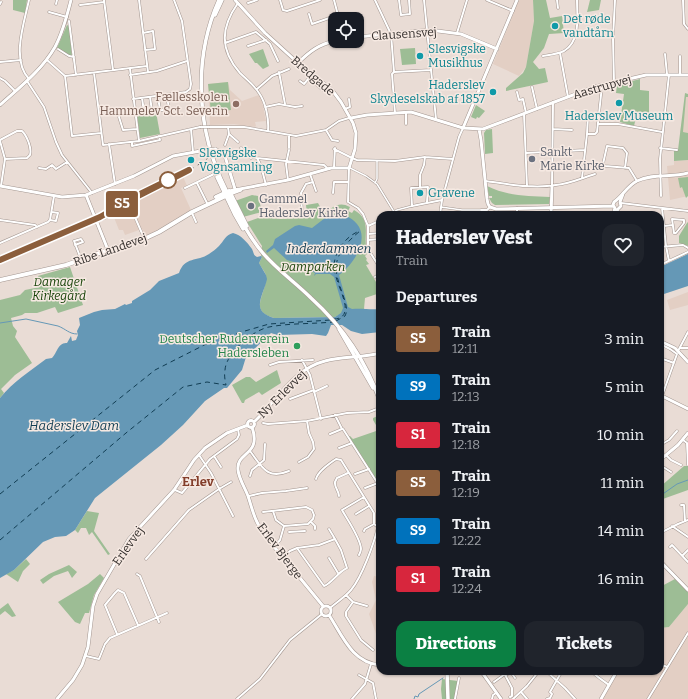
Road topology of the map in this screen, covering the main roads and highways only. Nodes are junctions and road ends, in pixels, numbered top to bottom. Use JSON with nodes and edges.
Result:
{"nodes":[{"id":1,"x":221,"y":0,"type":"edge"},
{"id":2,"x":206,"y":45,"type":"junction"},
{"id":3,"x":227,"y":193,"type":"junction"},
{"id":4,"x":208,"y":203,"type":"junction"},
{"id":5,"x":0,"y":280,"type":"edge"},
{"id":6,"x":338,"y":327,"type":"junction"},
{"id":7,"x":358,"y":357,"type":"junction"},
{"id":8,"x":376,"y":392,"type":"edge"},
{"id":9,"x":376,"y":394,"type":"edge"},
{"id":10,"x":447,"y":675,"type":"edge"},
{"id":11,"x":448,"y":699,"type":"edge"}],
"edges":[{"from":1,"to":2,"type":"main road"},
{"from":1,"to":2,"type":"main road"},
{"from":2,"to":3,"type":"main road"},
{"from":3,"to":4,"type":"main road","name":"Ribe Landevej"},
{"from":3,"to":4,"type":"main road","name":"Ribe Landevej"},
{"from":3,"to":6,"type":"main road"},
{"from":4,"to":5,"type":"main road","name":"Ribe Landevej"},
{"from":6,"to":7,"type":"main road"},
{"from":6,"to":7,"type":"main road"},
{"from":7,"to":8,"type":"main road"},
{"from":7,"to":9,"type":"main road"},
{"from":10,"to":11,"type":"main road"}]}
